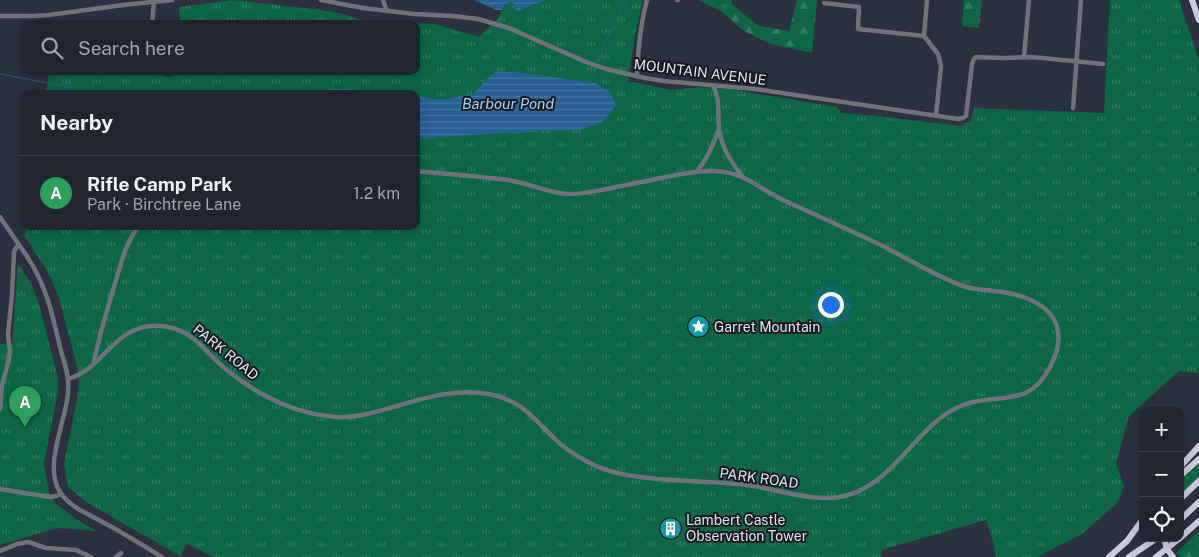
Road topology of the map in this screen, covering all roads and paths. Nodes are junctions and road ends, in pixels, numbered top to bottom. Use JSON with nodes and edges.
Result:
{"nodes":[{"id":1,"x":172,"y":0,"type":"edge"},
{"id":2,"x":321,"y":0,"type":"edge"},
{"id":3,"x":383,"y":0,"type":"edge"},
{"id":4,"x":648,"y":0,"type":"edge"},
{"id":5,"x":927,"y":0,"type":"edge"},
{"id":6,"x":1029,"y":0,"type":"edge"},
{"id":7,"x":1080,"y":0,"type":"edge"},
{"id":8,"x":1192,"y":0,"type":"edge"},
{"id":9,"x":154,"y":2,"type":"junction"},
{"id":10,"x":824,"y":3,"type":"dead end"},
{"id":11,"x":387,"y":11,"type":"junction"},
{"id":12,"x":0,"y":16,"type":"edge"},
{"id":13,"x":152,"y":20,"type":"edge"},
{"id":14,"x":1199,"y":20,"type":"edge"},
{"id":15,"x":924,"y":36,"type":"junction"},
{"id":16,"x":1024,"y":57,"type":"junction"},
{"id":17,"x":1076,"y":61,"type":"junction"},
{"id":18,"x":1103,"y":64,"type":"dead end"},
{"id":19,"x":637,"y":76,"type":"junction"},
{"id":20,"x":712,"y":86,"type":"junction"},
{"id":21,"x":1072,"y":108,"type":"dead end"},
{"id":22,"x":936,"y":115,"type":"junction"},
{"id":23,"x":719,"y":129,"type":"junction"},
{"id":24,"x":420,"y":171,"type":"edge"},
{"id":25,"x":697,"y":171,"type":"junction"},
{"id":26,"x":745,"y":179,"type":"junction"},
{"id":27,"x":0,"y":217,"type":"edge"},
{"id":28,"x":136,"y":230,"type":"edge"},
{"id":29,"x":19,"y":245,"type":"junction"},
{"id":30,"x":96,"y":348,"type":"junction"},
{"id":31,"x":108,"y":349,"type":"junction"},
{"id":32,"x":94,"y":363,"type":"junction"},
{"id":33,"x":68,"y":379,"type":"junction"},
{"id":34,"x":0,"y":409,"type":"edge"},
{"id":35,"x":1199,"y":446,"type":"edge"},
{"id":36,"x":1199,"y":459,"type":"edge"},
{"id":37,"x":1184,"y":463,"type":"edge"},
{"id":38,"x":1184,"y":472,"type":"edge"},
{"id":39,"x":1199,"y":481,"type":"edge"},
{"id":40,"x":0,"y":489,"type":"edge"},
{"id":41,"x":61,"y":494,"type":"junction"},
{"id":42,"x":1182,"y":497,"type":"edge"},
{"id":43,"x":1199,"y":502,"type":"edge"},
{"id":44,"x":1184,"y":516,"type":"edge"},
{"id":45,"x":1199,"y":521,"type":"edge"},
{"id":46,"x":1139,"y":524,"type":"edge"},
{"id":47,"x":1184,"y":535,"type":"edge"},
{"id":48,"x":1152,"y":542,"type":"edge"},
{"id":49,"x":1165,"y":542,"type":"edge"},
{"id":50,"x":1176,"y":542,"type":"edge"},
{"id":51,"x":0,"y":551,"type":"edge"},
{"id":52,"x":121,"y":553,"type":"dead end"},
{"id":53,"x":91,"y":557,"type":"edge"},
{"id":54,"x":116,"y":557,"type":"edge"},
{"id":55,"x":162,"y":557,"type":"edge"},
{"id":56,"x":1110,"y":557,"type":"edge"},
{"id":57,"x":1129,"y":557,"type":"edge"},
{"id":58,"x":1156,"y":557,"type":"edge"},
{"id":59,"x":1173,"y":557,"type":"edge"}],
"edges":[{"from":1,"to":9,"type":"street"},
{"from":2,"to":11,"type":"street","name":"MOUNTAIN AVENUE"},
{"from":3,"to":11,"type":"street"},
{"from":4,"to":19,"type":"street"},
{"from":5,"to":15,"type":"street"},
{"from":6,"to":16,"type":"street"},
{"from":7,"to":17,"type":"street"},
{"from":8,"to":14,"type":"highway"},
{"from":9,"to":12,"type":"street"},
{"from":9,"to":13,"type":"street"},
{"from":10,"to":15,"type":"street"},
{"from":11,"to":19,"type":"street","name":"MOUNTAIN AVENUE"},
{"from":15,"to":22,"type":"street"},
{"from":16,"to":17,"type":"street"},
{"from":16,"to":22,"type":"street","name":"MOUNTAIN AVENUE"},
{"from":17,"to":18,"type":"street"},
{"from":17,"to":21,"type":"street"},
{"from":19,"to":20,"type":"street","name":"MOUNTAIN AVENUE"},
{"from":20,"to":22,"type":"street","name":"MOUNTAIN AVENUE"},
{"from":20,"to":23,"type":"street","name":"PARK ROAD"},
{"from":23,"to":25,"type":"street","name":"PARK ROAD"},
{"from":23,"to":26,"type":"street","name":"PARK ROAD"},
{"from":24,"to":25,"type":"street","name":"PARK ROAD"},
{"from":25,"to":26,"type":"street","name":"PARK ROAD"},
{"from":26,"to":31,"type":"street","name":"PARK ROAD"},
{"from":27,"to":29,"type":"street"},
{"from":28,"to":30,"type":"street"},
{"from":29,"to":33,"type":"street"},
{"from":29,"to":34,"type":"street"},
{"from":30,"to":31,"type":"street"},
{"from":30,"to":32,"type":"street"},
{"from":31,"to":32,"type":"street","name":"PARK ROAD"},
{"from":32,"to":33,"type":"street","name":"PARK ROAD"},
{"from":33,"to":41,"type":"street"},
{"from":35,"to":37,"type":"highway"},
{"from":36,"to":38,"type":"highway"},
{"from":39,"to":42,"type":"highway"},
{"from":40,"to":41,"type":"street"},
{"from":41,"to":55,"type":"street"},
{"from":43,"to":44,"type":"highway"},
{"from":45,"to":47,"type":"highway"},
{"from":46,"to":56,"type":"highway"},
{"from":48,"to":57,"type":"highway"},
{"from":49,"to":59,"type":"highway"},
{"from":50,"to":58,"type":"highway","bridge":true},
{"from":51,"to":53,"type":"street"},
{"from":52,"to":54,"type":"street"}]}
